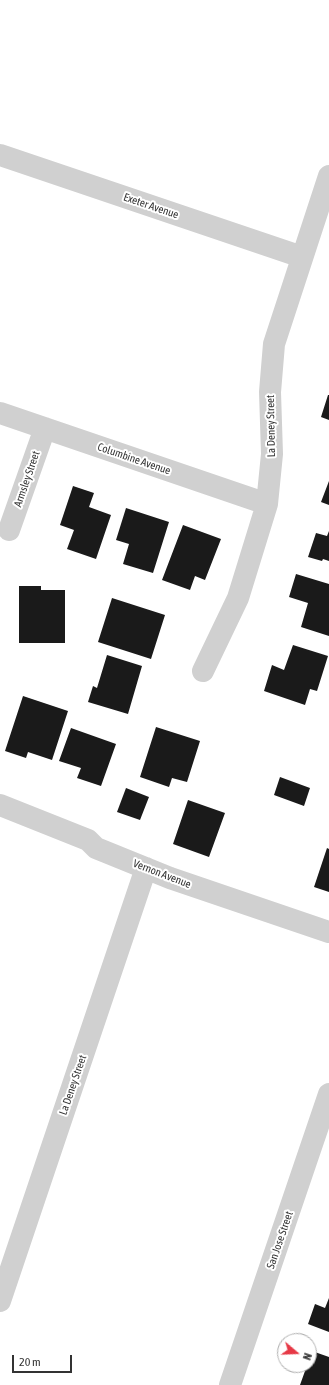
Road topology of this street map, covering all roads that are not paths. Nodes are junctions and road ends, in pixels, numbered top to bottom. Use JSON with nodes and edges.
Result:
{"nodes":[{"id":1,"x":0,"y":155,"type":"edge"},
{"id":2,"x":329,"y":176,"type":"edge"},
{"id":3,"x":302,"y":257,"type":"junction"},
{"id":4,"x":0,"y":413,"type":"edge"},
{"id":5,"x":45,"y":428,"type":"junction"},
{"id":6,"x":267,"y":504,"type":"junction"},
{"id":7,"x":9,"y":530,"type":"dead end"},
{"id":8,"x":203,"y":671,"type":"dead end"},
{"id":9,"x":0,"y":805,"type":"edge"},
{"id":10,"x":146,"y":868,"type":"junction"},
{"id":11,"x":329,"y":932,"type":"edge"},
{"id":12,"x":329,"y":1094,"type":"edge"},
{"id":13,"x":0,"y":1301,"type":"edge"},
{"id":14,"x":230,"y":1385,"type":"edge"}],
"edges":[{"from":1,"to":3,"type":"street","name":"Exeter Avenue"},
{"from":2,"to":3,"type":"street","name":"La Deney Street"},
{"from":3,"to":6,"type":"street","name":"La Deney Street"},
{"from":4,"to":5,"type":"street","name":"Columbine Avenue"},
{"from":5,"to":6,"type":"street","name":"Columbine Avenue"},
{"from":5,"to":7,"type":"street","name":"Armsley Street"},
{"from":6,"to":8,"type":"street","name":"La Deney Street"},
{"from":9,"to":10,"type":"street","name":"Vernon Avenue"},
{"from":10,"to":11,"type":"street","name":"Vernon Avenue"},
{"from":10,"to":13,"type":"street","name":"La Deney Street"},
{"from":12,"to":14,"type":"street","name":"San Jose Street"}]}
